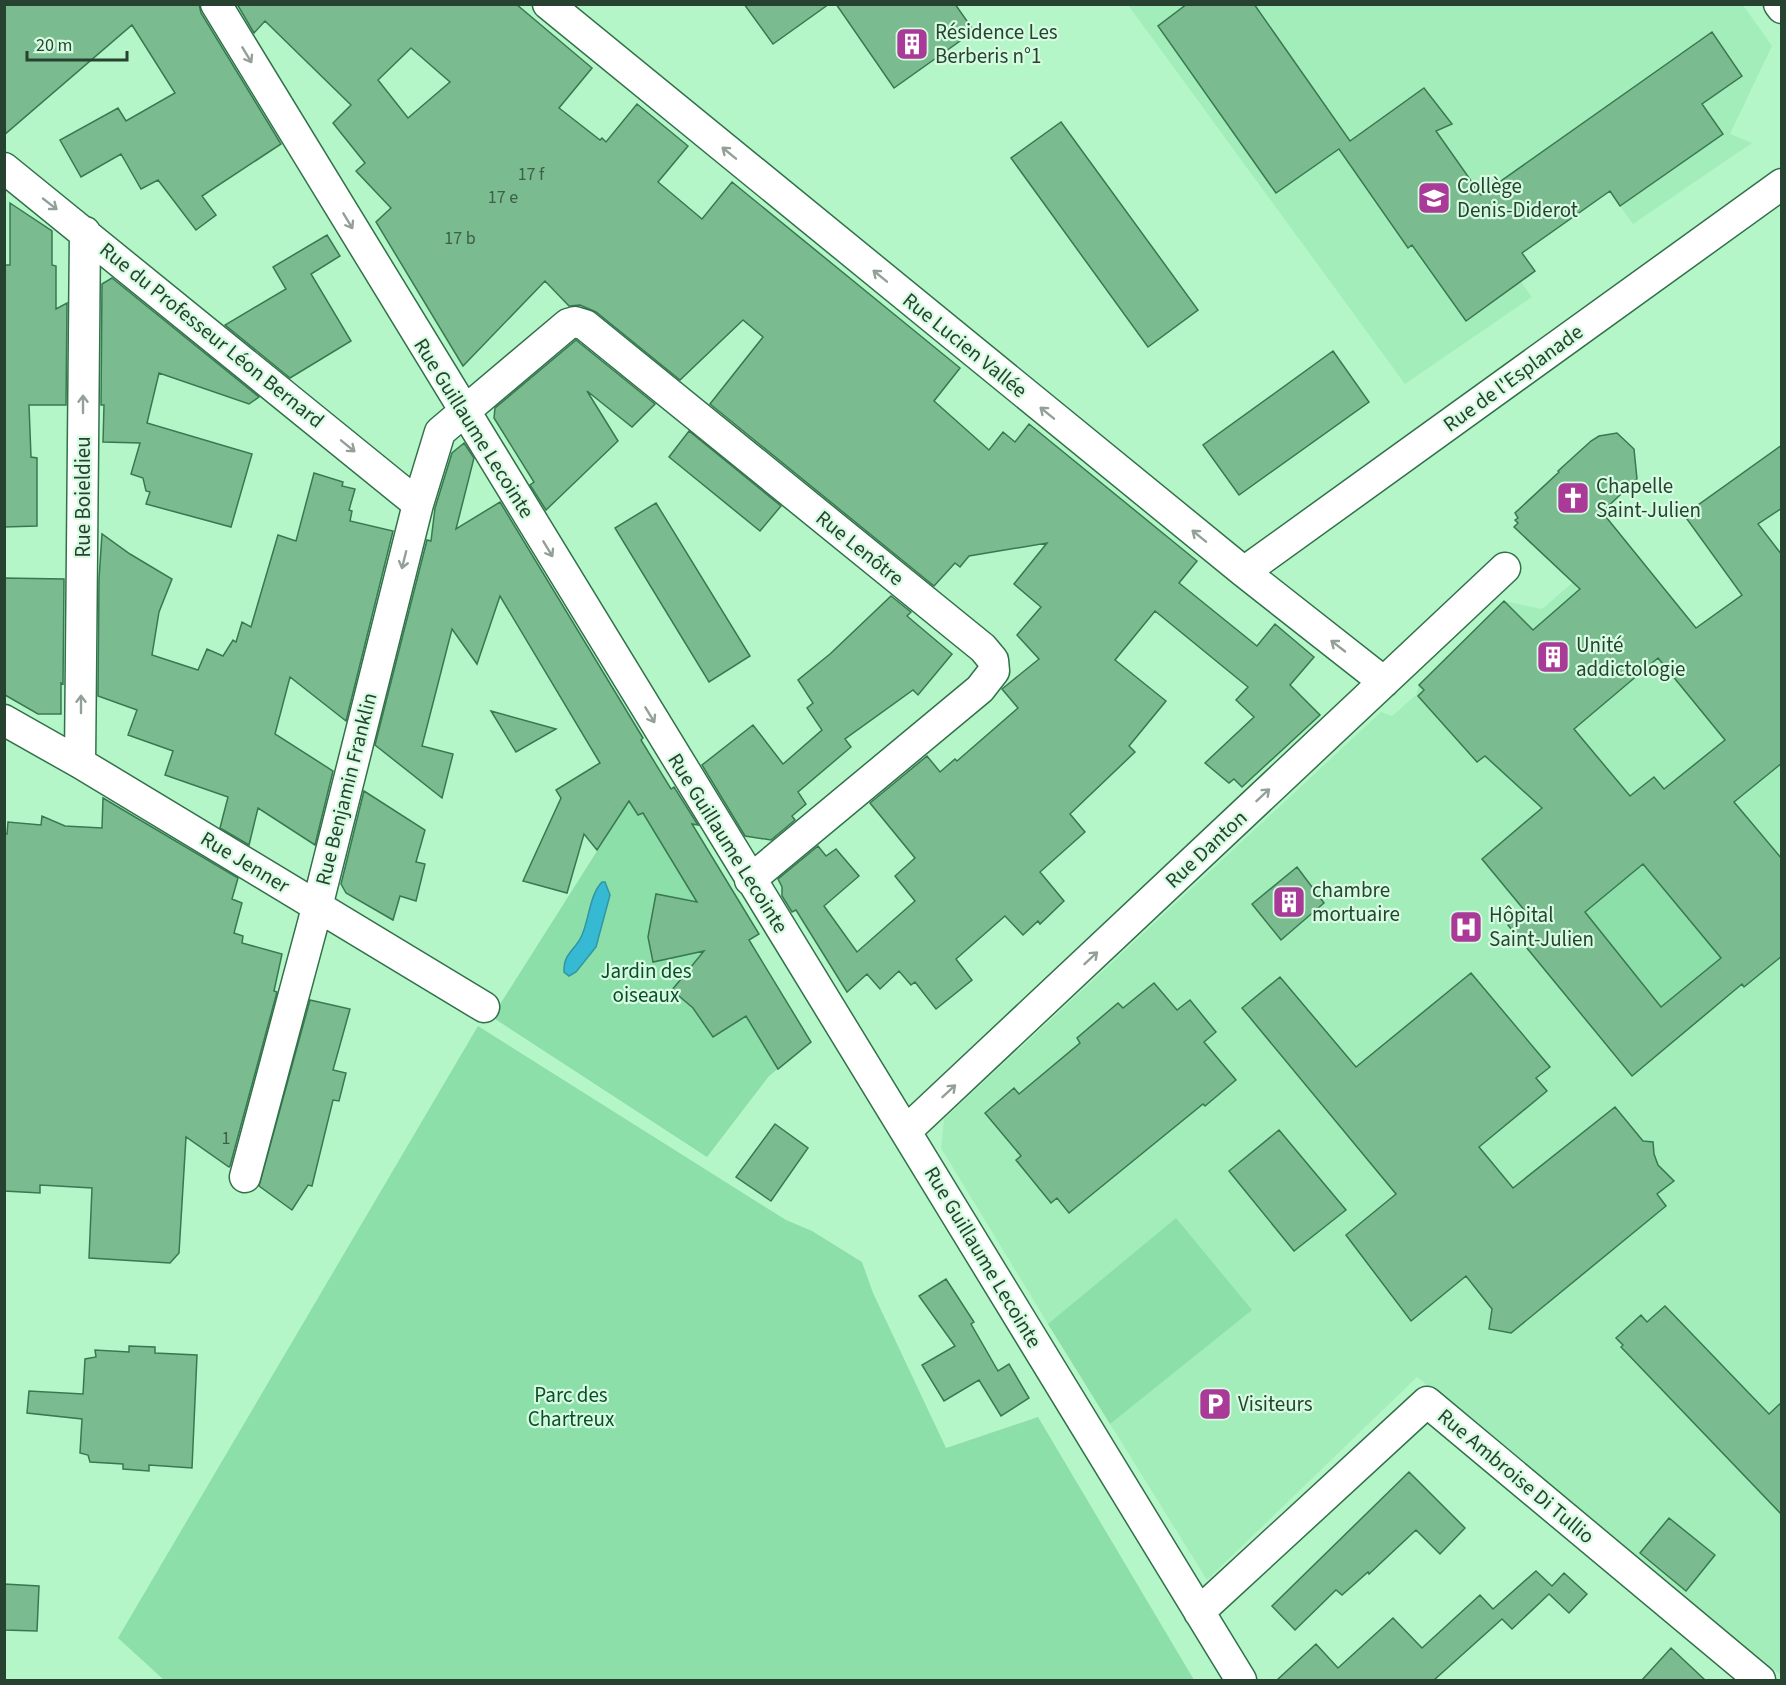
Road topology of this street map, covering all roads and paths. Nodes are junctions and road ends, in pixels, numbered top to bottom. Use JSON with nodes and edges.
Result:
{"nodes":[{"id":1,"x":216,"y":4,"type":"edge"},
{"id":2,"x":548,"y":4,"type":"edge"},
{"id":3,"x":4,"y":168,"type":"edge"},
{"id":4,"x":1782,"y":184,"type":"edge"},
{"id":5,"x":85,"y":232,"type":"junction"},
{"id":6,"x":464,"y":411,"type":"junction"},
{"id":7,"x":418,"y":504,"type":"junction"},
{"id":8,"x":1506,"y":568,"type":"dead end"},
{"id":9,"x":1244,"y":572,"type":"junction"},
{"id":10,"x":1384,"y":682,"type":"junction"},
{"id":11,"x":4,"y":720,"type":"edge"},
{"id":12,"x":80,"y":763,"type":"junction"},
{"id":13,"x":750,"y":880,"type":"junction"},
{"id":14,"x":317,"y":905,"type":"junction"},
{"id":15,"x":484,"y":1007,"type":"dead end"},
{"id":16,"x":906,"y":1131,"type":"junction"},
{"id":17,"x":245,"y":1178,"type":"dead end"},
{"id":18,"x":1199,"y":1612,"type":"junction"},
{"id":19,"x":1241,"y":1680,"type":"edge"},
{"id":20,"x":1760,"y":1680,"type":"edge"}],
"edges":[{"from":1,"to":6,"type":"street","name":"Rue Guillaume Lecointe","one_way":true},
{"from":9,"to":2,"type":"street","name":"Rue Lucien Vallée","one_way":true},
{"from":3,"to":5,"type":"street","name":"Rue du Professeur Léon Bernard","one_way":true},
{"from":4,"to":9,"type":"street","name":"Rue de l'Esplanade"},
{"from":5,"to":7,"type":"street","name":"Rue du Professeur Léon Bernard","one_way":true},
{"from":12,"to":5,"type":"street","name":"Rue Boieldieu","one_way":true},
{"from":6,"to":7,"type":"street","name":"Rue Benjamin Franklin"},
{"from":6,"to":13,"type":"street","name":"Rue Guillaume Lecointe","one_way":true},
{"from":6,"to":13,"type":"street","name":"Rue Lenôtre"},
{"from":7,"to":14,"type":"street","name":"Rue Benjamin Franklin","one_way":true},
{"from":8,"to":10,"type":"street","name":"Rue Danton"},
{"from":10,"to":9,"type":"street","name":"Rue Lucien Vallée","one_way":true},
{"from":16,"to":10,"type":"street","name":"Rue Danton","one_way":true},
{"from":11,"to":12,"type":"street","name":"Rue Jenner"},
{"from":12,"to":14,"type":"street","name":"Rue Jenner"},
{"from":13,"to":16,"type":"street","name":"Rue Guillaume Lecointe"},
{"from":14,"to":15,"type":"street","name":"Rue Jenner"},
{"from":14,"to":17,"type":"street","name":"Rue Benjamin Franklin"},
{"from":16,"to":18,"type":"street","name":"Rue Guillaume Lecointe"},
{"from":18,"to":19,"type":"street","name":"Rue Guillaume Lecointe"},
{"from":18,"to":20,"type":"street","name":"Rue Ambroise Di Tullio"}]}
